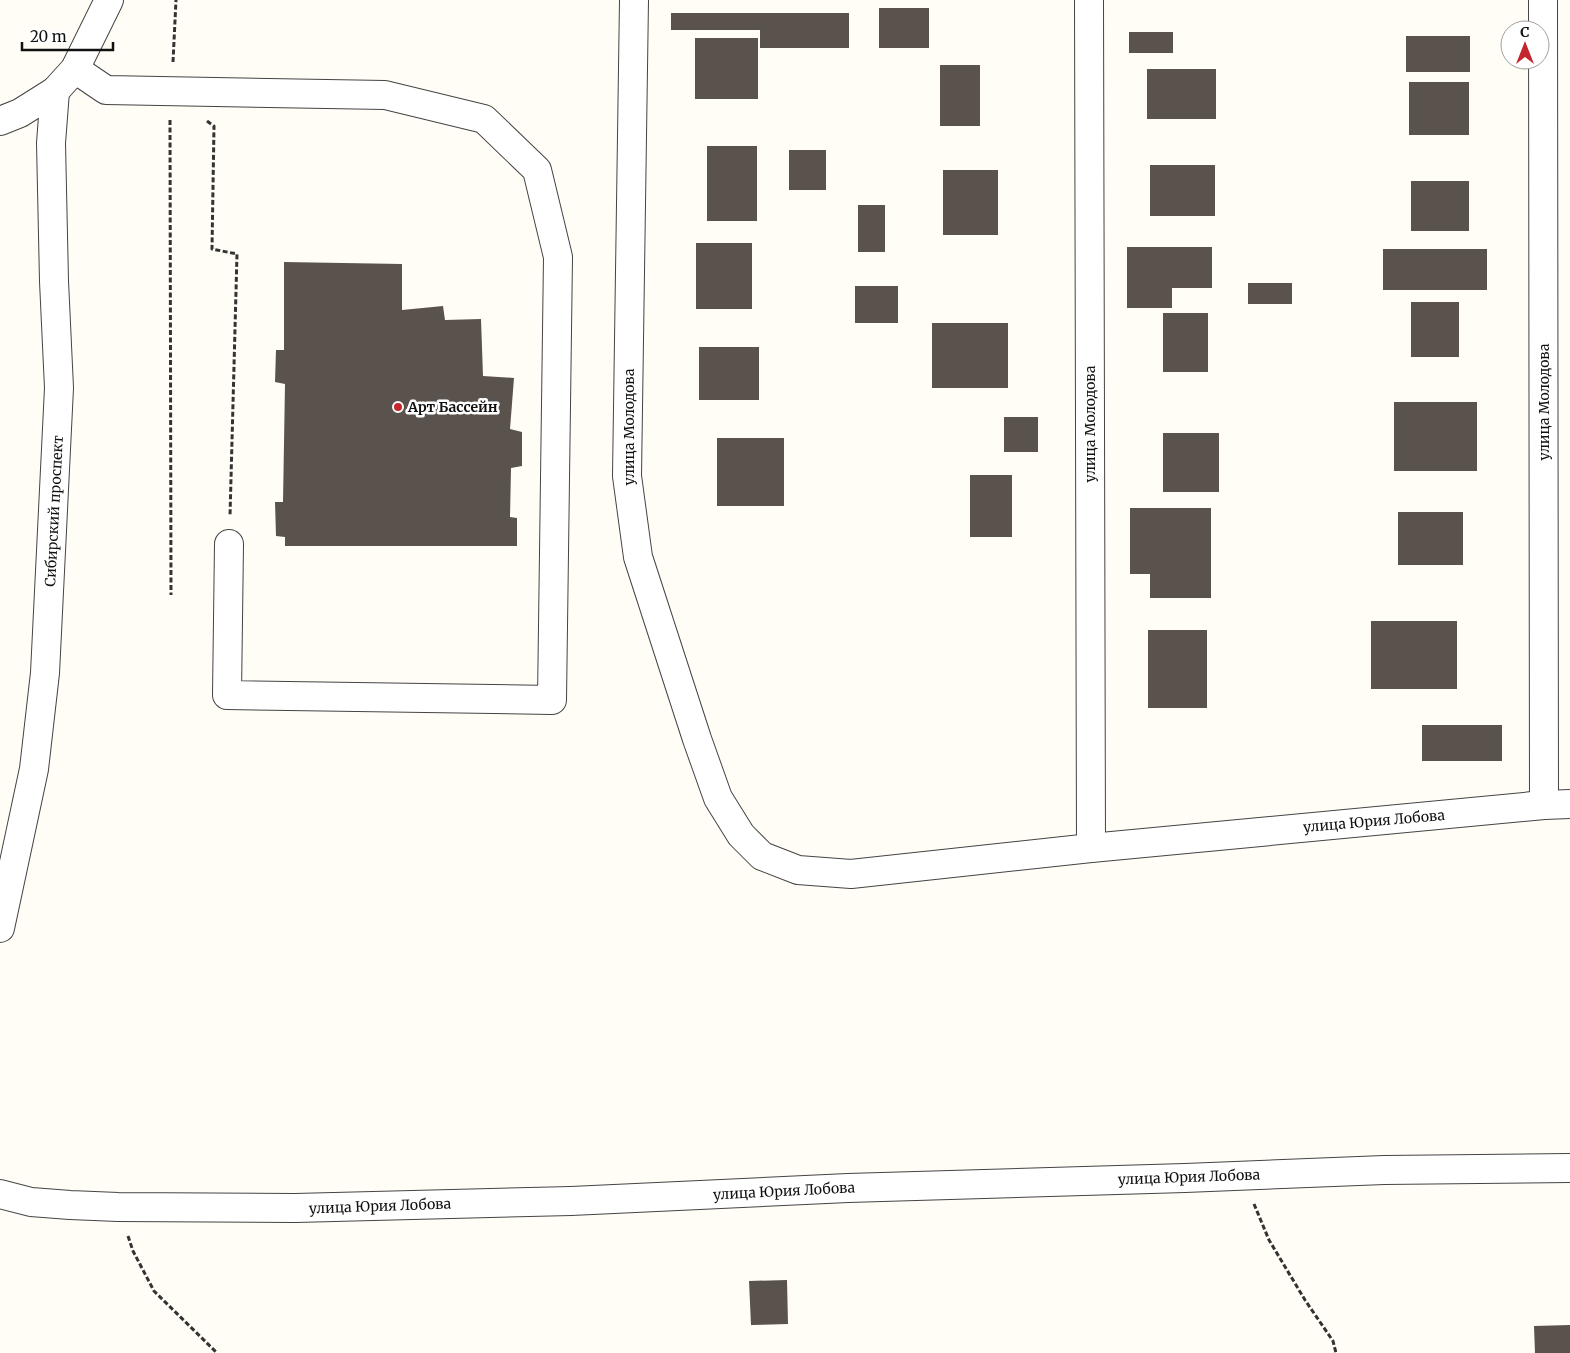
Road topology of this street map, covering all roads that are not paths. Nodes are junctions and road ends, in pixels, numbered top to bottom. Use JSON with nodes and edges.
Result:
{"nodes":[{"id":1,"x":109,"y":0,"type":"edge"},
{"id":2,"x":634,"y":0,"type":"edge"},
{"id":3,"x":1089,"y":0,"type":"edge"},
{"id":4,"x":1543,"y":0,"type":"edge"},
{"id":5,"x":75,"y":69,"type":"junction"},
{"id":6,"x":55,"y":91,"type":"junction"},
{"id":7,"x":0,"y":121,"type":"edge"},
{"id":8,"x":229,"y":544,"type":"road end"},
{"id":9,"x":1557,"y":804,"type":"edge"},
{"id":10,"x":1091,"y":848,"type":"junction"},
{"id":11,"x":762,"y":856,"type":"joint"},
{"id":12,"x":0,"y":925,"type":"edge"},
{"id":13,"x":1570,"y":1168,"type":"edge"},
{"id":14,"x":0,"y":1194,"type":"edge"}],
"edges":[{"from":1,"to":5,"type":"street"},
{"from":2,"to":11,"type":"street","name":"улица Молодова"},
{"from":3,"to":10,"type":"street","name":"улица Молодова"},
{"from":4,"to":9,"type":"street","name":"улица Молодова"},
{"from":5,"to":6,"type":"street"},
{"from":5,"to":8,"type":"street"},
{"from":6,"to":7,"type":"street"},
{"from":6,"to":12,"type":"street","name":"Сибирский проспект"},
{"from":9,"to":10,"type":"street","name":"улица Юрия Лобова"},
{"from":10,"to":11,"type":"street","name":"улица Юрия Лобова"},
{"from":13,"to":14,"type":"street","name":"улица Юрия Лобова"}]}
